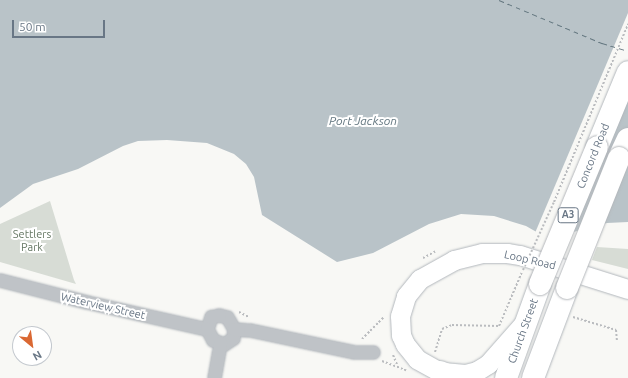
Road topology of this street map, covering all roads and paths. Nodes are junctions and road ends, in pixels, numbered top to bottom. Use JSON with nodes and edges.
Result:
{"nodes":[{"id":1,"x":628,"y":24,"type":"edge"},
{"id":2,"x":628,"y":72,"type":"edge"},
{"id":3,"x":628,"y":138,"type":"edge"},
{"id":4,"x":0,"y":280,"type":"edge"},
{"id":5,"x":540,"y":284,"type":"joint"},
{"id":6,"x":628,"y":289,"type":"edge"},
{"id":7,"x":572,"y":316,"type":"dead end"},
{"id":8,"x":526,"y":321,"type":"junction"},
{"id":9,"x":207,"y":329,"type":"junction"},
{"id":10,"x":234,"y":329,"type":"junction"},
{"id":11,"x":617,"y":341,"type":"dead end"},
{"id":12,"x":220,"y":344,"type":"junction"},
{"id":13,"x":373,"y":352,"type":"joint"},
{"id":14,"x":440,"y":372,"type":"edge"},
{"id":15,"x":214,"y":378,"type":"edge"},
{"id":16,"x":506,"y":378,"type":"edge"},
{"id":17,"x":533,"y":378,"type":"edge"}],
"edges":[{"from":1,"to":14,"type":"path","bridge":true},
{"from":2,"to":5,"type":"highway","name":"Concord Road","number":"A3","bridge":true},
{"from":3,"to":17,"type":"highway","number":"A3","bridge":true},
{"from":4,"to":9,"type":"street","name":"Waterview Street"},
{"from":5,"to":8,"type":"highway","name":"Church Street","number":"A3"},
{"from":6,"to":14,"type":"main road","name":"Loop Road"},
{"from":7,"to":11,"type":"path"},
{"from":8,"to":14,"type":"main road"},
{"from":8,"to":16,"type":"highway","name":"Church Street","number":"A3"},
{"from":9,"to":10,"type":"street"},
{"from":9,"to":12,"type":"street"},
{"from":10,"to":12,"type":"street"},
{"from":10,"to":13,"type":"street"},
{"from":12,"to":15,"type":"street"},
{"from":13,"to":14,"type":"path"}]}
